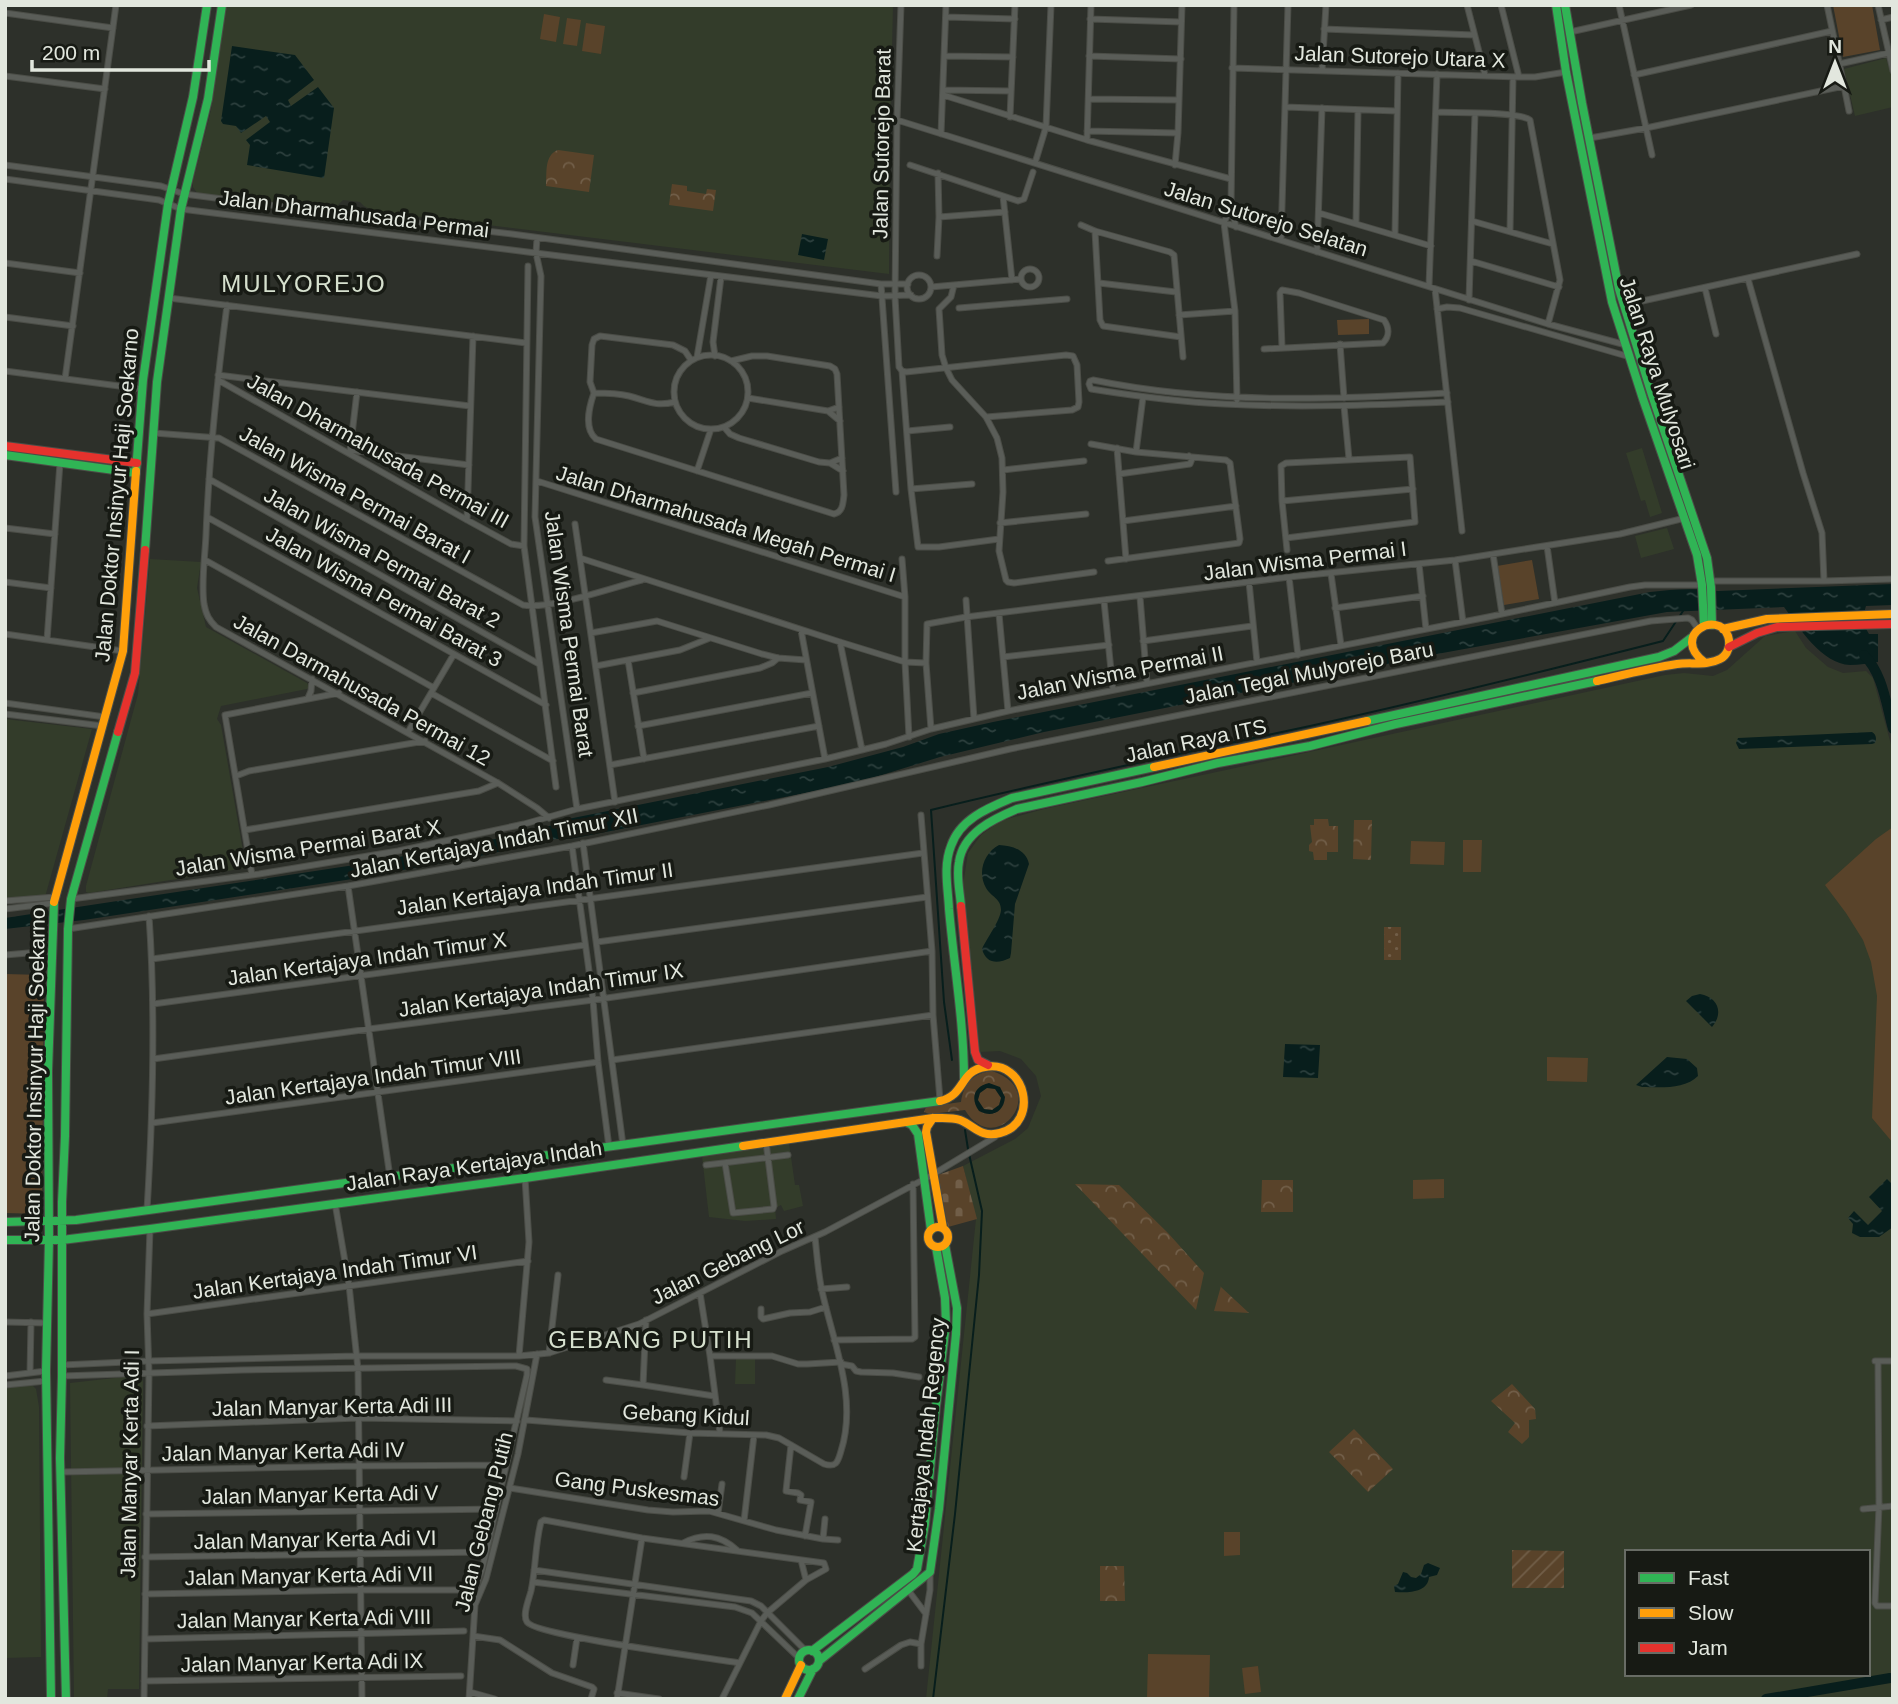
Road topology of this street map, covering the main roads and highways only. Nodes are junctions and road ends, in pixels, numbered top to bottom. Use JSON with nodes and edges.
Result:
{"nodes":[{"id":1,"x":207,"y":5,"type":"edge"},
{"id":2,"x":222,"y":5,"type":"edge"},
{"id":3,"x":1561,"y":8,"type":"edge"},
{"id":4,"x":1591,"y":169,"type":"junction"},
{"id":5,"x":1593,"y":183,"type":"junction"},
{"id":6,"x":157,"y":382,"type":"junction"},
{"id":7,"x":142,"y":385,"type":"junction"},
{"id":8,"x":1647,"y":397,"type":"junction"},
{"id":9,"x":5,"y":446,"type":"edge"},
{"id":10,"x":5,"y":456,"type":"edge"},
{"id":11,"x":137,"y":463,"type":"junction"},
{"id":12,"x":136,"y":473,"type":"junction"},
{"id":13,"x":145,"y":558,"type":"junction"},
{"id":14,"x":130,"y":561,"type":"junction"},
{"id":15,"x":1706,"y":585,"type":"junction"},
{"id":16,"x":1893,"y":614,"type":"edge"},
{"id":17,"x":1865,"y":620,"type":"junction"},
{"id":18,"x":1789,"y":622,"type":"junction"},
{"id":19,"x":1893,"y":624,"type":"edge"},
{"id":20,"x":1705,"y":626,"type":"junction"},
{"id":21,"x":1723,"y":629,"type":"junction"},
{"id":22,"x":1691,"y":638,"type":"junction"},
{"id":23,"x":1729,"y":647,"type":"junction"},
{"id":24,"x":1704,"y":662,"type":"junction"},
{"id":25,"x":1559,"y":680,"type":"junction"},
{"id":26,"x":1548,"y":682,"type":"junction"},
{"id":27,"x":1561,"y":690,"type":"junction"},
{"id":28,"x":1550,"y":692,"type":"junction"},
{"id":29,"x":1318,"y":731,"type":"junction"},
{"id":30,"x":1308,"y":734,"type":"junction"},
{"id":31,"x":1321,"y":743,"type":"junction"},
{"id":32,"x":1310,"y":746,"type":"junction"},
{"id":33,"x":1146,"y":769,"type":"junction"},
{"id":34,"x":1135,"y":772,"type":"junction"},
{"id":35,"x":1149,"y":780,"type":"junction"},
{"id":36,"x":1138,"y":783,"type":"junction"},
{"id":37,"x":962,"y":929,"type":"junction"},
{"id":38,"x":951,"y":930,"type":"junction"},
{"id":39,"x":963,"y":942,"type":"junction"},
{"id":40,"x":952,"y":943,"type":"junction"},
{"id":41,"x":66,"y":964,"type":"junction"},
{"id":42,"x":50,"y":1015,"type":"junction"},
{"id":43,"x":66,"y":1034,"type":"junction"},
{"id":44,"x":993,"y":1066,"type":"junction"},
{"id":45,"x":48,"y":1071,"type":"junction"},
{"id":46,"x":964,"y":1079,"type":"junction"},
{"id":47,"x":923,"y":1103,"type":"junction"},
{"id":48,"x":907,"y":1105,"type":"junction"},
{"id":49,"x":929,"y":1119,"type":"junction"},
{"id":50,"x":908,"y":1122,"type":"junction"},
{"id":51,"x":623,"y":1145,"type":"junction"},
{"id":52,"x":626,"y":1162,"type":"junction"},
{"id":53,"x":928,"y":1177,"type":"junction"},
{"id":54,"x":332,"y":1185,"type":"junction"},
{"id":55,"x":335,"y":1203,"type":"junction"},
{"id":56,"x":62,"y":1221,"type":"junction"},
{"id":57,"x":5,"y":1222,"type":"edge"},
{"id":58,"x":48,"y":1222,"type":"junction"},
{"id":59,"x":943,"y":1228,"type":"junction"},
{"id":60,"x":931,"y":1230,"type":"junction"},
{"id":61,"x":5,"y":1240,"type":"edge"},
{"id":62,"x":49,"y":1240,"type":"junction"},
{"id":63,"x":62,"y":1240,"type":"junction"},
{"id":64,"x":940,"y":1246,"type":"junction"},
{"id":65,"x":936,"y":1406,"type":"junction"},
{"id":66,"x":948,"y":1406,"type":"junction"},
{"id":67,"x":61,"y":1467,"type":"junction"},
{"id":68,"x":47,"y":1468,"type":"junction"},
{"id":69,"x":927,"y":1507,"type":"junction"},
{"id":70,"x":939,"y":1509,"type":"junction"},
{"id":71,"x":809,"y":1651,"type":"junction"},
{"id":72,"x":819,"y":1661,"type":"junction"},
{"id":73,"x":800,"y":1662,"type":"junction"},
{"id":74,"x":813,"y":1669,"type":"junction"},
{"id":75,"x":51,"y":1699,"type":"edge"},
{"id":76,"x":66,"y":1699,"type":"edge"},
{"id":77,"x":785,"y":1699,"type":"edge"},
{"id":78,"x":798,"y":1699,"type":"edge"}],
"edges":[{"from":1,"to":7,"type":"main road","name":"Jalan Doktor Insinyur Haji Soekarno"},
{"from":2,"to":6,"type":"main road","name":"Jalan Doktor Insinyur Haji Soekarno"},
{"from":3,"to":4,"type":"main road","name":"Jalan Raya Mulyosari"},
{"from":3,"to":4,"type":"main road","name":"Jalan Raya Mulyosari"},
{"from":4,"to":5,"type":"main road","name":"Jalan Raya Mulyosari"},
{"from":5,"to":8,"type":"main road","name":"Jalan Raya Mulyosari"},
{"from":5,"to":8,"type":"main road","name":"Jalan Raya Mulyosari"},
{"from":6,"to":7,"type":"main road"},
{"from":6,"to":13,"type":"main road","name":"Jalan Doktor Insinyur Haji Soekarno"},
{"from":7,"to":11,"type":"main road","name":"Jalan Doktor Insinyur Haji Soekarno"},
{"from":8,"to":15,"type":"main road","name":"Jalan Raya Mulyosari"},
{"from":8,"to":15,"type":"main road","name":"Jalan Raya Mulyosari"},
{"from":9,"to":11,"type":"main road"},
{"from":10,"to":12,"type":"main road"},
{"from":11,"to":12,"type":"main road","name":"Jalan Doktor Insinyur Haji Soekarno"},
{"from":12,"to":14,"type":"main road","name":"Jalan Doktor Insinyur Haji Soekarno"},
{"from":13,"to":14,"type":"main road"},
{"from":13,"to":41,"type":"main road","name":"Jalan Doktor Insinyur Haji Soekarno"},
{"from":14,"to":42,"type":"main road","name":"Jalan Doktor Insinyur Haji Soekarno"},
{"from":15,"to":20,"type":"main road","name":"Jalan Raya Mulyosari"},
{"from":16,"to":17,"type":"main road"},
{"from":17,"to":18,"type":"main road"},
{"from":17,"to":19,"type":"main road"},
{"from":18,"to":21,"type":"main road"},
{"from":18,"to":23,"type":"main road"},
{"from":20,"to":21,"type":"main road"},
{"from":20,"to":22,"type":"main road"},
{"from":21,"to":23,"type":"main road"},
{"from":22,"to":24,"type":"main road"},
{"from":22,"to":25,"type":"main road","name":"Jalan Raya ITS"},
{"from":23,"to":24,"type":"main road"},
{"from":24,"to":27,"type":"main road","name":"Jalan Raya ITS"},
{"from":25,"to":26,"type":"main road","name":"Jalan Raya ITS"},
{"from":25,"to":27,"type":"main road"},
{"from":26,"to":28,"type":"main road"},
{"from":26,"to":29,"type":"main road","name":"Jalan Raya ITS"},
{"from":27,"to":28,"type":"main road","name":"Jalan Raya ITS"},
{"from":28,"to":31,"type":"main road","name":"Jalan Raya ITS"},
{"from":29,"to":30,"type":"main road","name":"Jalan Raya ITS"},
{"from":29,"to":31,"type":"main road"},
{"from":30,"to":32,"type":"main road"},
{"from":30,"to":33,"type":"main road","name":"Jalan Raya ITS"},
{"from":31,"to":32,"type":"main road","name":"Jalan Raya ITS"},
{"from":32,"to":35,"type":"main road","name":"Jalan Raya ITS"},
{"from":33,"to":34,"type":"main road","name":"Jalan Raya ITS"},
{"from":33,"to":35,"type":"main road"},
{"from":34,"to":36,"type":"main road"},
{"from":34,"to":38,"type":"main road","name":"Jalan Raya ITS"},
{"from":35,"to":36,"type":"main road","name":"Jalan Raya ITS"},
{"from":36,"to":37,"type":"main road","name":"Jalan Raya ITS"},
{"from":37,"to":38,"type":"main road"},
{"from":37,"to":39,"type":"main road","name":"Jalan Raya ITS"},
{"from":38,"to":40,"type":"main road","name":"Jalan Raya ITS"},
{"from":39,"to":40,"type":"main road"},
{"from":39,"to":44,"type":"main road","name":"Jalan Raya ITS"},
{"from":40,"to":46,"type":"main road","name":"Jalan Raya ITS"},
{"from":41,"to":42,"type":"main road"},
{"from":41,"to":43,"type":"main road","name":"Jalan Doktor Insinyur Haji Soekarno"},
{"from":42,"to":45,"type":"main road","name":"Jalan Doktor Insinyur Haji Soekarno"},
{"from":43,"to":45,"type":"main road"},
{"from":43,"to":56,"type":"main road","name":"Jalan Doktor Insinyur Haji Soekarno"},
{"from":44,"to":46,"type":"main road"},
{"from":44,"to":49,"type":"main road","name":"Jalan Raya Kertajaya Indah"},
{"from":45,"to":58,"type":"main road","name":"Jalan Doktor Insinyur Haji Soekarno"},
{"from":46,"to":47,"type":"main road","name":"Jalan Raya Kertajaya Indah"},
{"from":47,"to":48,"type":"main road","name":"Jalan Raya Kertajaya Indah"},
{"from":47,"to":49,"type":"main road"},
{"from":48,"to":50,"type":"main road"},
{"from":48,"to":51,"type":"main road","name":"Jalan Raya Kertajaya Indah"},
{"from":49,"to":50,"type":"main road","name":"Jalan Raya Kertajaya Indah"},
{"from":49,"to":53,"type":"main road"},
{"from":50,"to":52,"type":"main road","name":"Jalan Raya Kertajaya Indah"},
{"from":50,"to":53,"type":"main road"},
{"from":51,"to":52,"type":"main road"},
{"from":51,"to":54,"type":"main road","name":"Jalan Raya Kertajaya Indah"},
{"from":52,"to":55,"type":"main road","name":"Jalan Raya Kertajaya Indah"},
{"from":53,"to":59,"type":"main road"},
{"from":53,"to":60,"type":"main road"},
{"from":54,"to":55,"type":"main road"},
{"from":54,"to":56,"type":"main road","name":"Jalan Raya Kertajaya Indah"},
{"from":55,"to":63,"type":"main road","name":"Jalan Raya Kertajaya Indah"},
{"from":56,"to":58,"type":"main road","name":"Jalan Raya Kertajaya Indah"},
{"from":56,"to":63,"type":"main road","name":"Jalan Doktor Insinyur Haji Soekarno"},
{"from":57,"to":58,"type":"main road","name":"Jalan Raya Kertajaya Indah"},
{"from":58,"to":62,"type":"main road","name":"Jalan Doktor Insinyur Haji Soekarno"},
{"from":59,"to":60,"type":"main road"},
{"from":59,"to":64,"type":"main road"},
{"from":60,"to":64,"type":"main road"},
{"from":61,"to":62,"type":"main road","name":"Jalan Raya Kertajaya Indah"},
{"from":62,"to":63,"type":"main road","name":"Jalan Raya Kertajaya Indah"},
{"from":62,"to":68,"type":"main road","name":"Jalan Doktor Insinyur Haji Soekarno"},
{"from":63,"to":67,"type":"main road","name":"Jalan Doktor Insinyur Haji Soekarno"},
{"from":64,"to":65,"type":"main road","name":"Kertajaya Indah Regency"},
{"from":64,"to":66,"type":"main road","name":"Kertajaya Indah Regency"},
{"from":65,"to":66,"type":"main road"},
{"from":65,"to":69,"type":"main road","name":"Kertajaya Indah Regency"},
{"from":66,"to":70,"type":"main road","name":"Kertajaya Indah Regency"},
{"from":67,"to":68,"type":"main road"},
{"from":67,"to":76,"type":"main road","name":"Jalan Doktor Insinyur Haji Soekarno"},
{"from":68,"to":75,"type":"main road","name":"Jalan Doktor Insinyur Haji Soekarno"},
{"from":69,"to":70,"type":"main road"},
{"from":69,"to":71,"type":"main road","name":"Kertajaya Indah Regency"},
{"from":70,"to":72,"type":"main road","name":"Kertajaya Indah Regency"},
{"from":71,"to":72,"type":"main road"},
{"from":71,"to":73,"type":"main road"},
{"from":72,"to":74,"type":"main road"},
{"from":73,"to":74,"type":"main road"},
{"from":73,"to":77,"type":"main road"},
{"from":74,"to":78,"type":"main road"}]}
